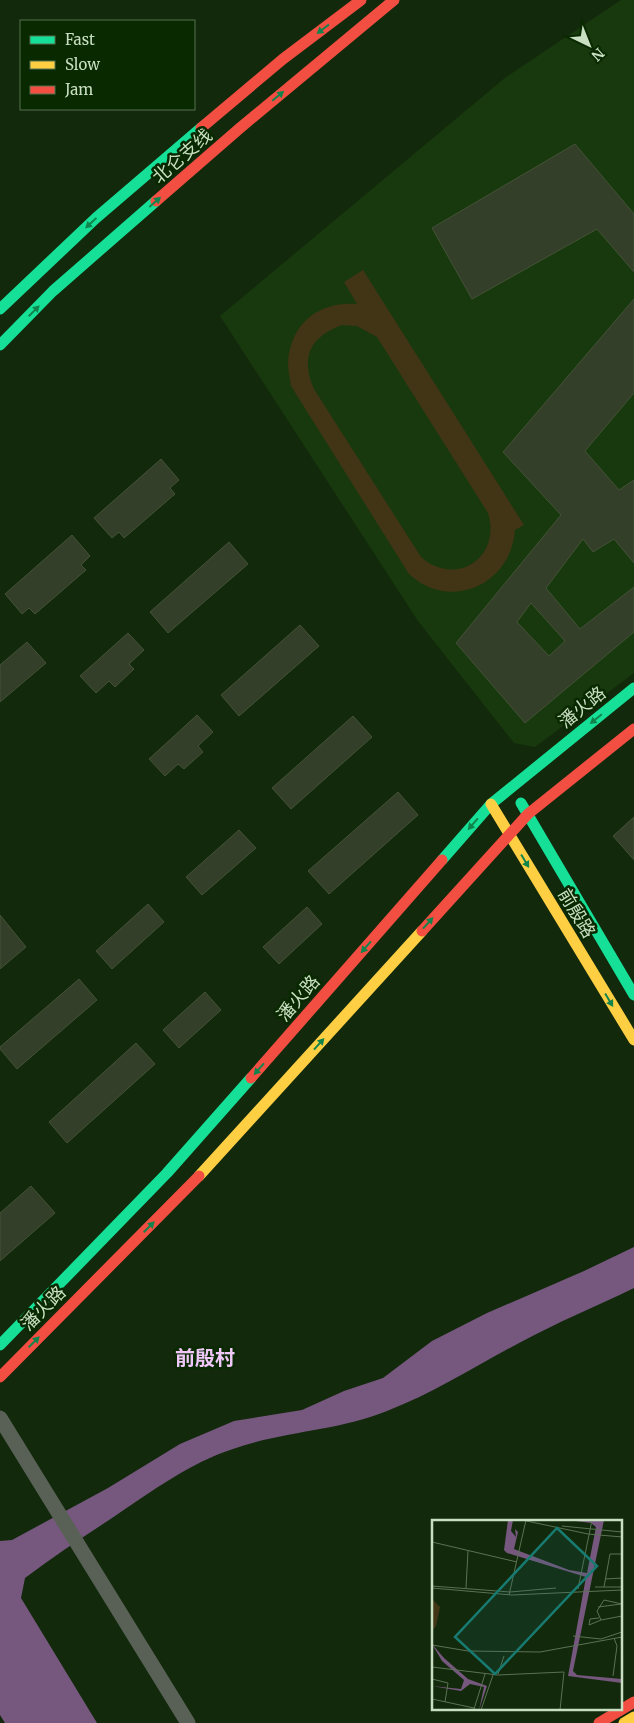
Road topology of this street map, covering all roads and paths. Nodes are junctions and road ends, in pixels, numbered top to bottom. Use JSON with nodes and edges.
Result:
{"nodes":[{"id":1,"x":362,"y":0,"type":"edge"},
{"id":2,"x":394,"y":0,"type":"edge"},
{"id":3,"x":0,"y":309,"type":"edge"},
{"id":4,"x":0,"y":345,"type":"edge"},
{"id":5,"x":634,"y":688,"type":"edge"},
{"id":6,"x":634,"y":729,"type":"edge"},
{"id":7,"x":511,"y":786,"type":"junction"},
{"id":8,"x":491,"y":804,"type":"junction"},
{"id":9,"x":528,"y":814,"type":"junction"},
{"id":10,"x":509,"y":834,"type":"junction"},
{"id":11,"x":634,"y":995,"type":"edge"},
{"id":12,"x":634,"y":1040,"type":"edge"},
{"id":13,"x":0,"y":1345,"type":"edge"},
{"id":14,"x":0,"y":1377,"type":"edge"},
{"id":15,"x":0,"y":1418,"type":"edge"},
{"id":16,"x":634,"y":1702,"type":"edge"},
{"id":17,"x":622,"y":1709,"type":"edge"},
{"id":18,"x":621,"y":1710,"type":"edge"},
{"id":19,"x":634,"y":1718,"type":"edge"},
{"id":20,"x":188,"y":1723,"type":"edge"},
{"id":21,"x":599,"y":1723,"type":"edge"},
{"id":22,"x":624,"y":1723,"type":"edge"}],
"edges":[{"from":1,"to":3,"type":"main road","name":"北仑支线","one_way":true},
{"from":4,"to":2,"type":"main road","name":"北仑支线","one_way":true},
{"from":5,"to":7,"type":"main road","name":"潘火路","one_way":true},
{"from":6,"to":9,"type":"main road","name":"潘火路"},
{"from":7,"to":8,"type":"main road","name":"潘火路"},
{"from":7,"to":9,"type":"main road","name":"前殷路"},
{"from":8,"to":10,"type":"main road","name":"前殷路"},
{"from":8,"to":13,"type":"main road","name":"潘火路","one_way":true},
{"from":9,"to":10,"type":"main road","name":"潘火路"},
{"from":9,"to":11,"type":"main road","name":"前殷路"},
{"from":10,"to":12,"type":"main road","name":"前殷路","one_way":true},
{"from":14,"to":10,"type":"main road","name":"潘火路","one_way":true},
{"from":15,"to":20,"type":"street"},
{"from":16,"to":17,"type":"main road"},
{"from":18,"to":21,"type":"main road"},
{"from":19,"to":22,"type":"main road"}]}
